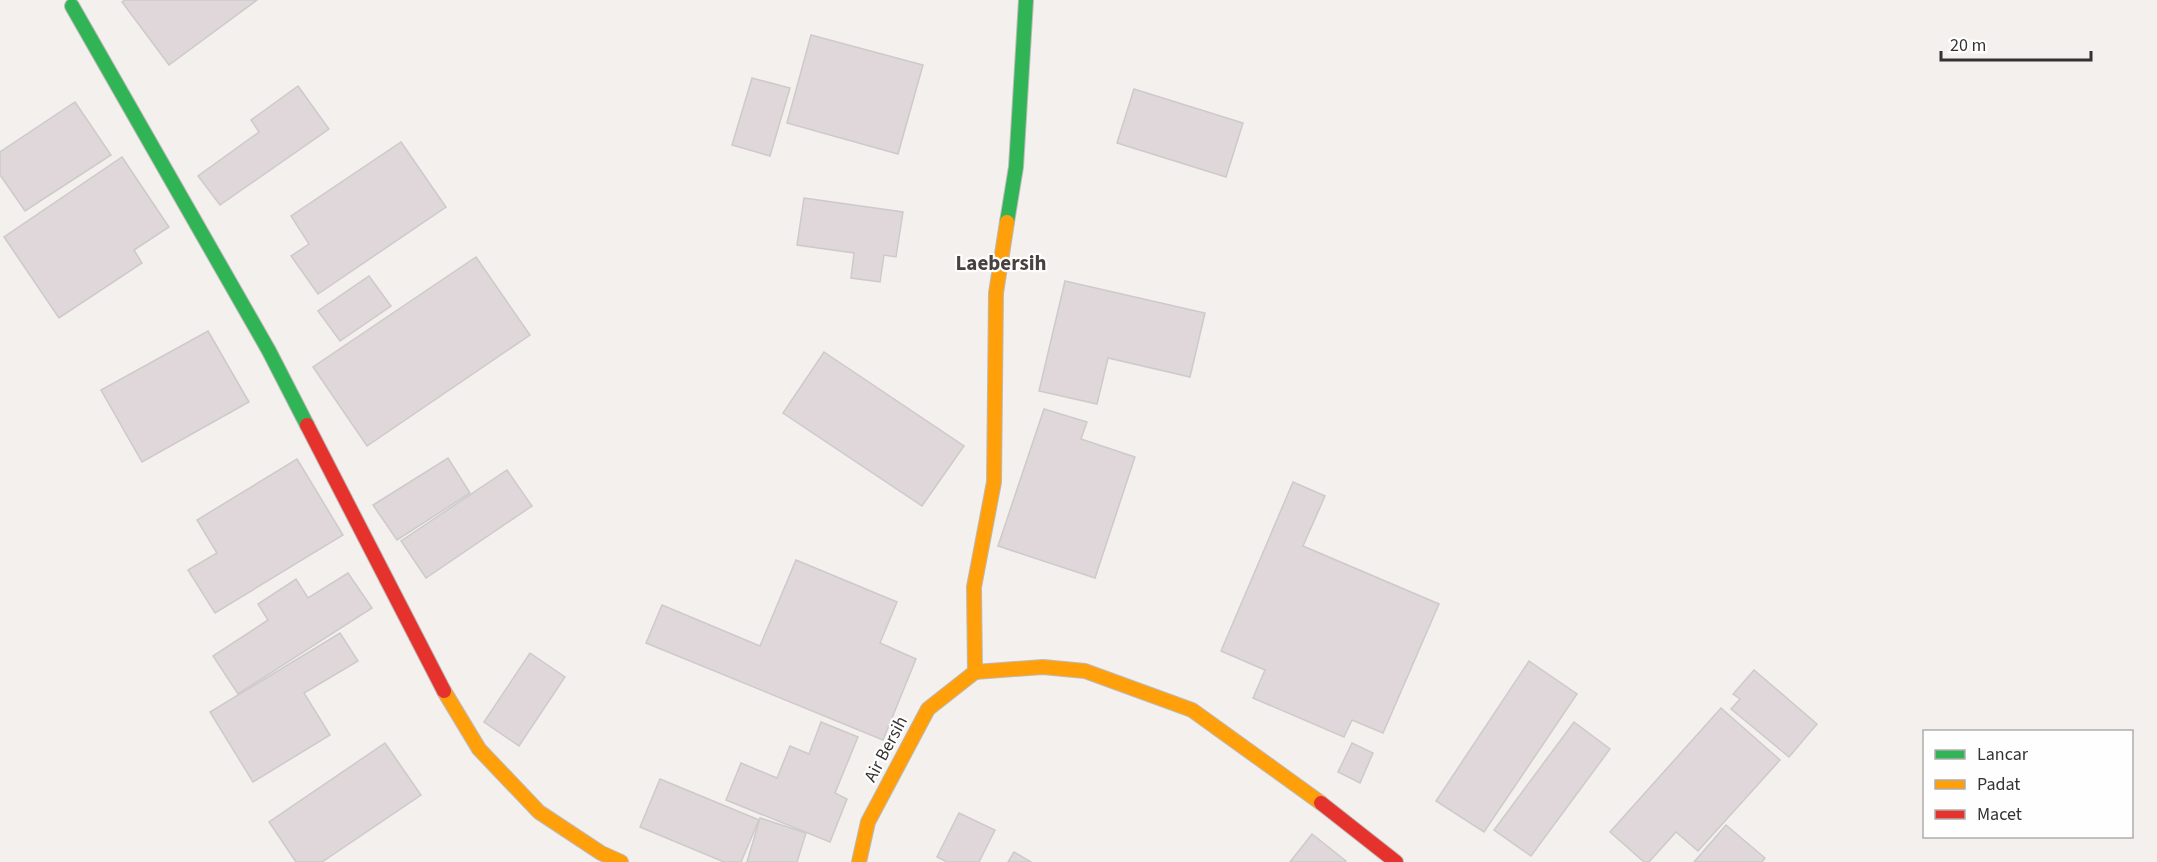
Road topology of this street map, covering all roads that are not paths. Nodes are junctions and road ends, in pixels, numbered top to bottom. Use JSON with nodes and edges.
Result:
{"nodes":[{"id":1,"x":1026,"y":0,"type":"edge"},
{"id":2,"x":72,"y":6,"type":"dead end"},
{"id":3,"x":975,"y":672,"type":"junction"},
{"id":4,"x":621,"y":862,"type":"edge"},
{"id":5,"x":859,"y":862,"type":"edge"},
{"id":6,"x":1396,"y":862,"type":"edge"}],
"edges":[{"from":1,"to":3,"type":"street"},
{"from":2,"to":4,"type":"street"},
{"from":3,"to":5,"type":"street","name":"Air Bersih"},
{"from":3,"to":6,"type":"street"}]}
